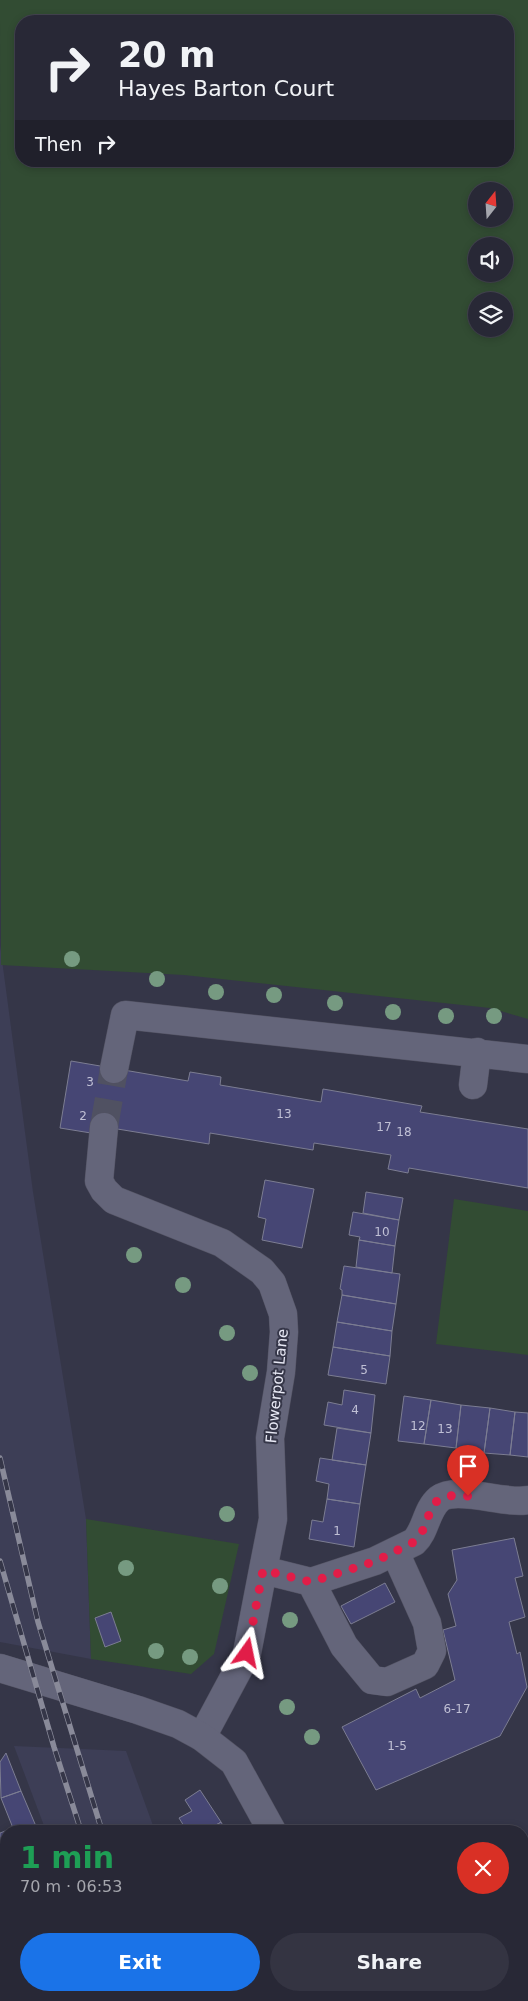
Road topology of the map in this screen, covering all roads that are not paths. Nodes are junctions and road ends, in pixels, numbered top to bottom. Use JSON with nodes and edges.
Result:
{"nodes":[{"id":1,"x":477,"y":1052,"type":"junction"},
{"id":2,"x":528,"y":1059,"type":"edge"},
{"id":3,"x":114,"y":1069,"type":"tunnel mouth"},
{"id":4,"x":473,"y":1085,"type":"dead end"},
{"id":5,"x":104,"y":1127,"type":"tunnel mouth"},
{"id":6,"x":528,"y":1500,"type":"edge"},
{"id":7,"x":395,"y":1552,"type":"junction"},
{"id":8,"x":263,"y":1570,"type":"junction"},
{"id":9,"x":311,"y":1582,"type":"junction"},
{"id":10,"x":0,"y":1668,"type":"edge"},
{"id":11,"x":202,"y":1737,"type":"junction"},
{"id":12,"x":269,"y":1825,"type":"edge"}],
"edges":[{"from":1,"to":2,"type":"street"},
{"from":1,"to":3,"type":"street"},
{"from":1,"to":4,"type":"street"},
{"from":5,"to":8,"type":"street","name":"Flowerpot Lane"},
{"from":6,"to":7,"type":"street"},
{"from":7,"to":9,"type":"street"},
{"from":7,"to":9,"type":"street"},
{"from":8,"to":9,"type":"street"},
{"from":8,"to":11,"type":"street","name":"Flowerpot Lane"},
{"from":10,"to":11,"type":"street"},
{"from":11,"to":12,"type":"street"}]}
